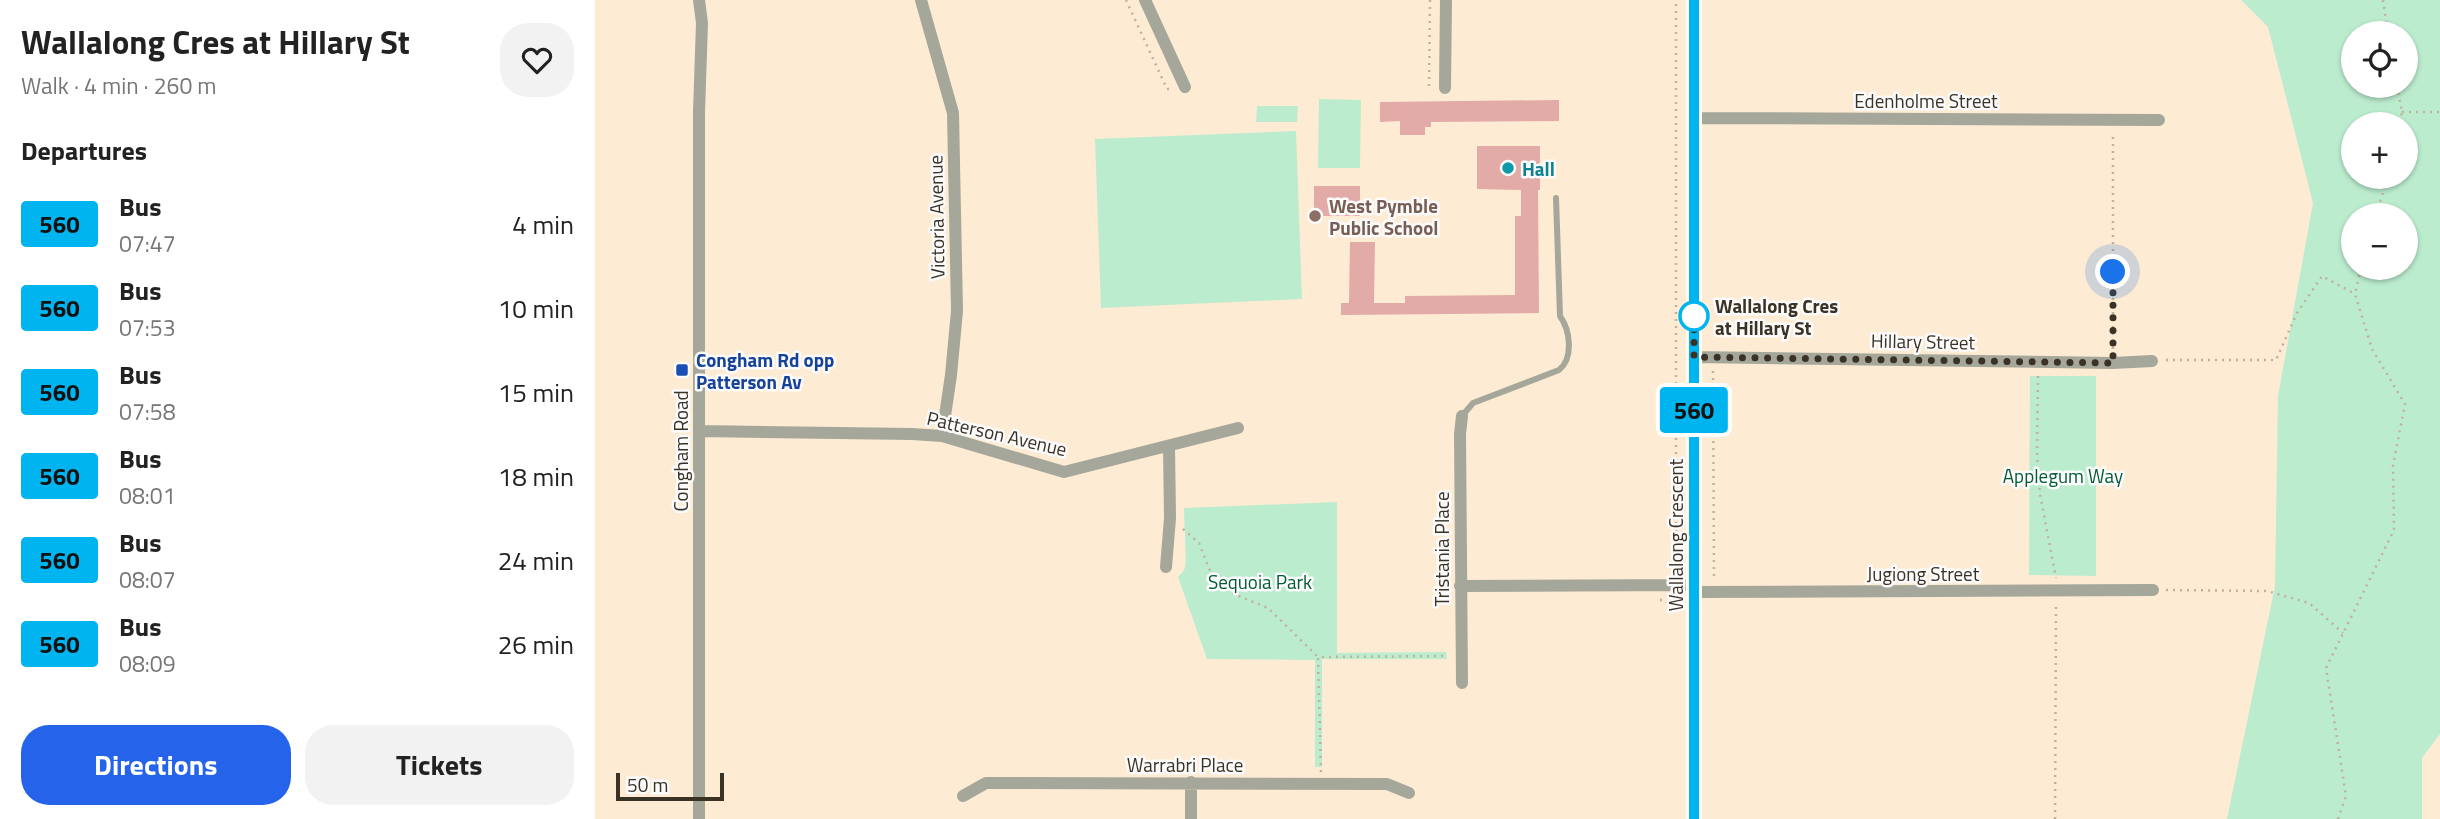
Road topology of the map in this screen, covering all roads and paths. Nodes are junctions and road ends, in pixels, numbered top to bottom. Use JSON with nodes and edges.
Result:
{"nodes":[{"id":1,"x":699,"y":0,"type":"edge"},
{"id":2,"x":921,"y":0,"type":"edge"},
{"id":3,"x":1126,"y":0,"type":"edge"},
{"id":4,"x":1145,"y":0,"type":"edge"},
{"id":5,"x":1430,"y":0,"type":"edge"},
{"id":6,"x":1445,"y":0,"type":"edge"},
{"id":7,"x":1677,"y":0,"type":"edge"},
{"id":8,"x":1694,"y":0,"type":"edge"},
{"id":9,"x":2383,"y":0,"type":"edge"},
{"id":10,"x":2386,"y":21,"type":"edge"},
{"id":11,"x":1185,"y":87,"type":"dead end"},
{"id":12,"x":1429,"y":88,"type":"dead end"},
{"id":13,"x":1445,"y":88,"type":"dead end"},
{"id":14,"x":1167,"y":89,"type":"dead end"},
{"id":15,"x":2399,"y":98,"type":"edge"},
{"id":16,"x":2402,"y":112,"type":"edge"},
{"id":17,"x":2418,"y":112,"type":"edge"},
{"id":18,"x":2440,"y":112,"type":"edge"},
{"id":19,"x":1693,"y":118,"type":"junction"},
{"id":20,"x":2113,"y":120,"type":"junction"},
{"id":21,"x":2159,"y":120,"type":"dead end"},
{"id":22,"x":1556,"y":198,"type":"dead end"},
{"id":23,"x":2358,"y":280,"type":"edge"},
{"id":24,"x":2355,"y":294,"type":"junction"},
{"id":25,"x":1694,"y":357,"type":"junction"},
{"id":26,"x":2152,"y":361,"type":"joint"},
{"id":27,"x":2038,"y":362,"type":"junction"},
{"id":28,"x":2113,"y":363,"type":"junction"},
{"id":29,"x":1713,"y":369,"type":"dead end"},
{"id":30,"x":1462,"y":416,"type":"joint"},
{"id":31,"x":1238,"y":428,"type":"dead end"},
{"id":32,"x":700,"y":431,"type":"junction"},
{"id":33,"x":942,"y":436,"type":"junction"},
{"id":34,"x":1169,"y":446,"type":"junction"},
{"id":35,"x":1170,"y":517,"type":"junction"},
{"id":36,"x":1166,"y":567,"type":"dead end"},
{"id":37,"x":1676,"y":577,"type":"dead end"},
{"id":38,"x":1714,"y":582,"type":"dead end"},
{"id":39,"x":1460,"y":586,"type":"junction"},
{"id":40,"x":1694,"y":589,"type":"junction"},
{"id":41,"x":2153,"y":590,"type":"joint"},
{"id":42,"x":2056,"y":592,"type":"junction"},
{"id":43,"x":1652,"y":600,"type":"dead end"},
{"id":44,"x":1676,"y":612,"type":"dead end"},
{"id":45,"x":2343,"y":633,"type":"junction"},
{"id":46,"x":1461,"y":655,"type":"junction"},
{"id":47,"x":1318,"y":657,"type":"junction"},
{"id":48,"x":1462,"y":683,"type":"dead end"},
{"id":49,"x":1191,"y":782,"type":"junction"},
{"id":50,"x":1321,"y":784,"type":"junction"},
{"id":51,"x":1409,"y":793,"type":"dead end"},
{"id":52,"x":963,"y":796,"type":"dead end"},
{"id":53,"x":699,"y":819,"type":"edge"},
{"id":54,"x":1191,"y":819,"type":"edge"},
{"id":55,"x":1694,"y":819,"type":"edge"},
{"id":56,"x":2055,"y":819,"type":"edge"},
{"id":57,"x":2338,"y":819,"type":"edge"}],
"edges":[{"from":1,"to":32,"type":"street","name":"Congham Road"},
{"from":2,"to":33,"type":"street","name":"Victoria Avenue"},
{"from":3,"to":14,"type":"path"},
{"from":4,"to":11,"type":"street"},
{"from":5,"to":12,"type":"path"},
{"from":6,"to":13,"type":"street"},
{"from":7,"to":37,"type":"path"},
{"from":8,"to":19,"type":"street","name":"Wallalong Crescent"},
{"from":9,"to":10,"type":"path"},
{"from":15,"to":16,"type":"path"},
{"from":17,"to":18,"type":"path"},
{"from":19,"to":20,"type":"street","name":"Edenholme Street"},
{"from":19,"to":25,"type":"street","name":"Wallalong Crescent"},
{"from":20,"to":21,"type":"street","name":"Edenholme Street"},
{"from":20,"to":28,"type":"path"},
{"from":22,"to":30,"type":"lane"},
{"from":23,"to":24,"type":"path"},
{"from":24,"to":26,"type":"path"},
{"from":24,"to":45,"type":"path"},
{"from":25,"to":27,"type":"street","name":"Hillary Street"},
{"from":25,"to":40,"type":"street","name":"Wallalong Crescent"},
{"from":26,"to":28,"type":"street","name":"Hillary Street"},
{"from":27,"to":28,"type":"street","name":"Hillary Street"},
{"from":27,"to":42,"type":"path"},
{"from":29,"to":38,"type":"path"},
{"from":30,"to":39,"type":"street","name":"Tristania Place"},
{"from":31,"to":34,"type":"street","name":"Patterson Avenue"},
{"from":32,"to":33,"type":"street","name":"Patterson Avenue"},
{"from":32,"to":53,"type":"street","name":"Congham Road"},
{"from":33,"to":34,"type":"street","name":"Patterson Avenue"},
{"from":34,"to":35,"type":"street"},
{"from":35,"to":36,"type":"street"},
{"from":35,"to":47,"type":"path"},
{"from":39,"to":40,"type":"street","name":"Jugiong Street"},
{"from":39,"to":46,"type":"street","name":"Tristania Place"},
{"from":40,"to":42,"type":"street","name":"Jugiong Street"},
{"from":40,"to":55,"type":"street","name":"Wallalong Crescent"},
{"from":41,"to":42,"type":"street","name":"Jugiong Street"},
{"from":41,"to":45,"type":"path"},
{"from":42,"to":56,"type":"path"},
{"from":43,"to":44,"type":"path"},
{"from":45,"to":57,"type":"path"},
{"from":46,"to":47,"type":"path"},
{"from":46,"to":48,"type":"street","name":"Tristania Place"},
{"from":47,"to":50,"type":"path"},
{"from":49,"to":50,"type":"street","name":"Warrabri Place"},
{"from":49,"to":52,"type":"street","name":"Warrabri Place"},
{"from":49,"to":54,"type":"street"},
{"from":50,"to":51,"type":"street","name":"Warrabri Place"}]}
